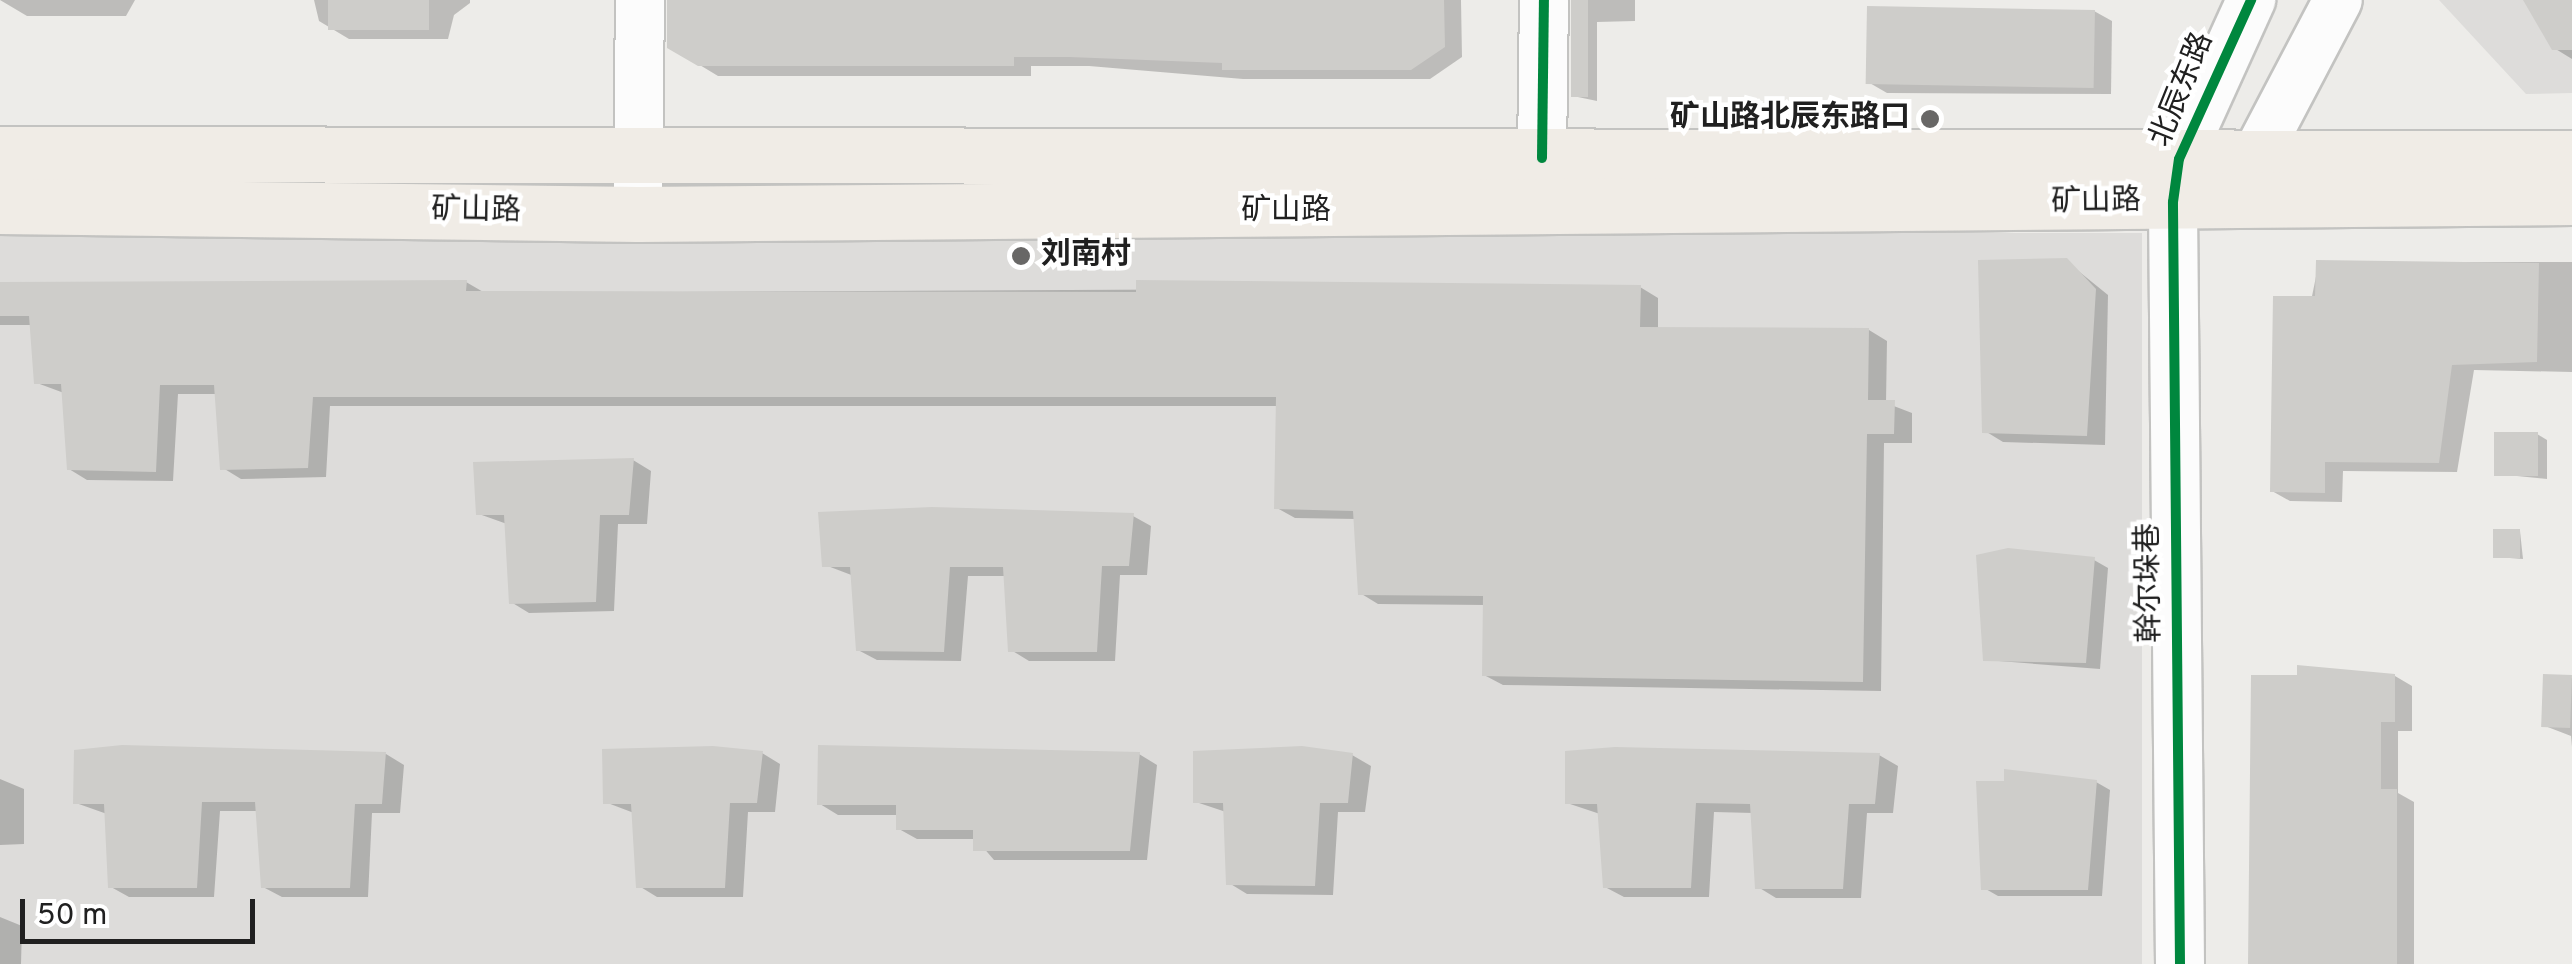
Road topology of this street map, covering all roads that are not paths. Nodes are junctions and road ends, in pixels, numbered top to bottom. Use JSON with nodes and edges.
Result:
{"nodes":[{"id":1,"x":610,"y":0,"type":"edge"},
{"id":2,"x":640,"y":0,"type":"edge"},
{"id":3,"x":1544,"y":0,"type":"edge"},
{"id":4,"x":2251,"y":0,"type":"edge"},
{"id":5,"x":2338,"y":0,"type":"edge"},
{"id":6,"x":610,"y":94,"type":"dead end"},
{"id":7,"x":0,"y":154,"type":"edge"},
{"id":8,"x":640,"y":156,"type":"junction"},
{"id":9,"x":1542,"y":158,"type":"junction"},
{"id":10,"x":2255,"y":158,"type":"junction"},
{"id":11,"x":2572,"y":158,"type":"edge"},
{"id":12,"x":2176,"y":181,"type":"junction"},
{"id":13,"x":2572,"y":198,"type":"edge"},
{"id":14,"x":0,"y":206,"type":"edge"},
{"id":15,"x":638,"y":214,"type":"junction"},
{"id":16,"x":2180,"y":964,"type":"edge"}],
"edges":[{"from":1,"to":6,"type":"street"},
{"from":2,"to":8,"type":"street"},
{"from":3,"to":9,"type":"street"},
{"from":4,"to":12,"type":"street","name":"北辰东路"},
{"from":5,"to":10,"type":"street"},
{"from":7,"to":8,"type":"main road","name":"矿山路"},
{"from":8,"to":9,"type":"main road","name":"矿山路"},
{"from":8,"to":15,"type":"street"},
{"from":9,"to":12,"type":"main road","name":"矿山路"},
{"from":10,"to":11,"type":"main road","name":"矿山路"},
{"from":10,"to":12,"type":"main road","name":"矿山路"},
{"from":12,"to":13,"type":"main road","name":"矿山路"},
{"from":12,"to":15,"type":"main road","name":"矿山路"},
{"from":12,"to":16,"type":"street","name":"幹尔垛巷"},
{"from":14,"to":15,"type":"main road","name":"矿山路"}]}
